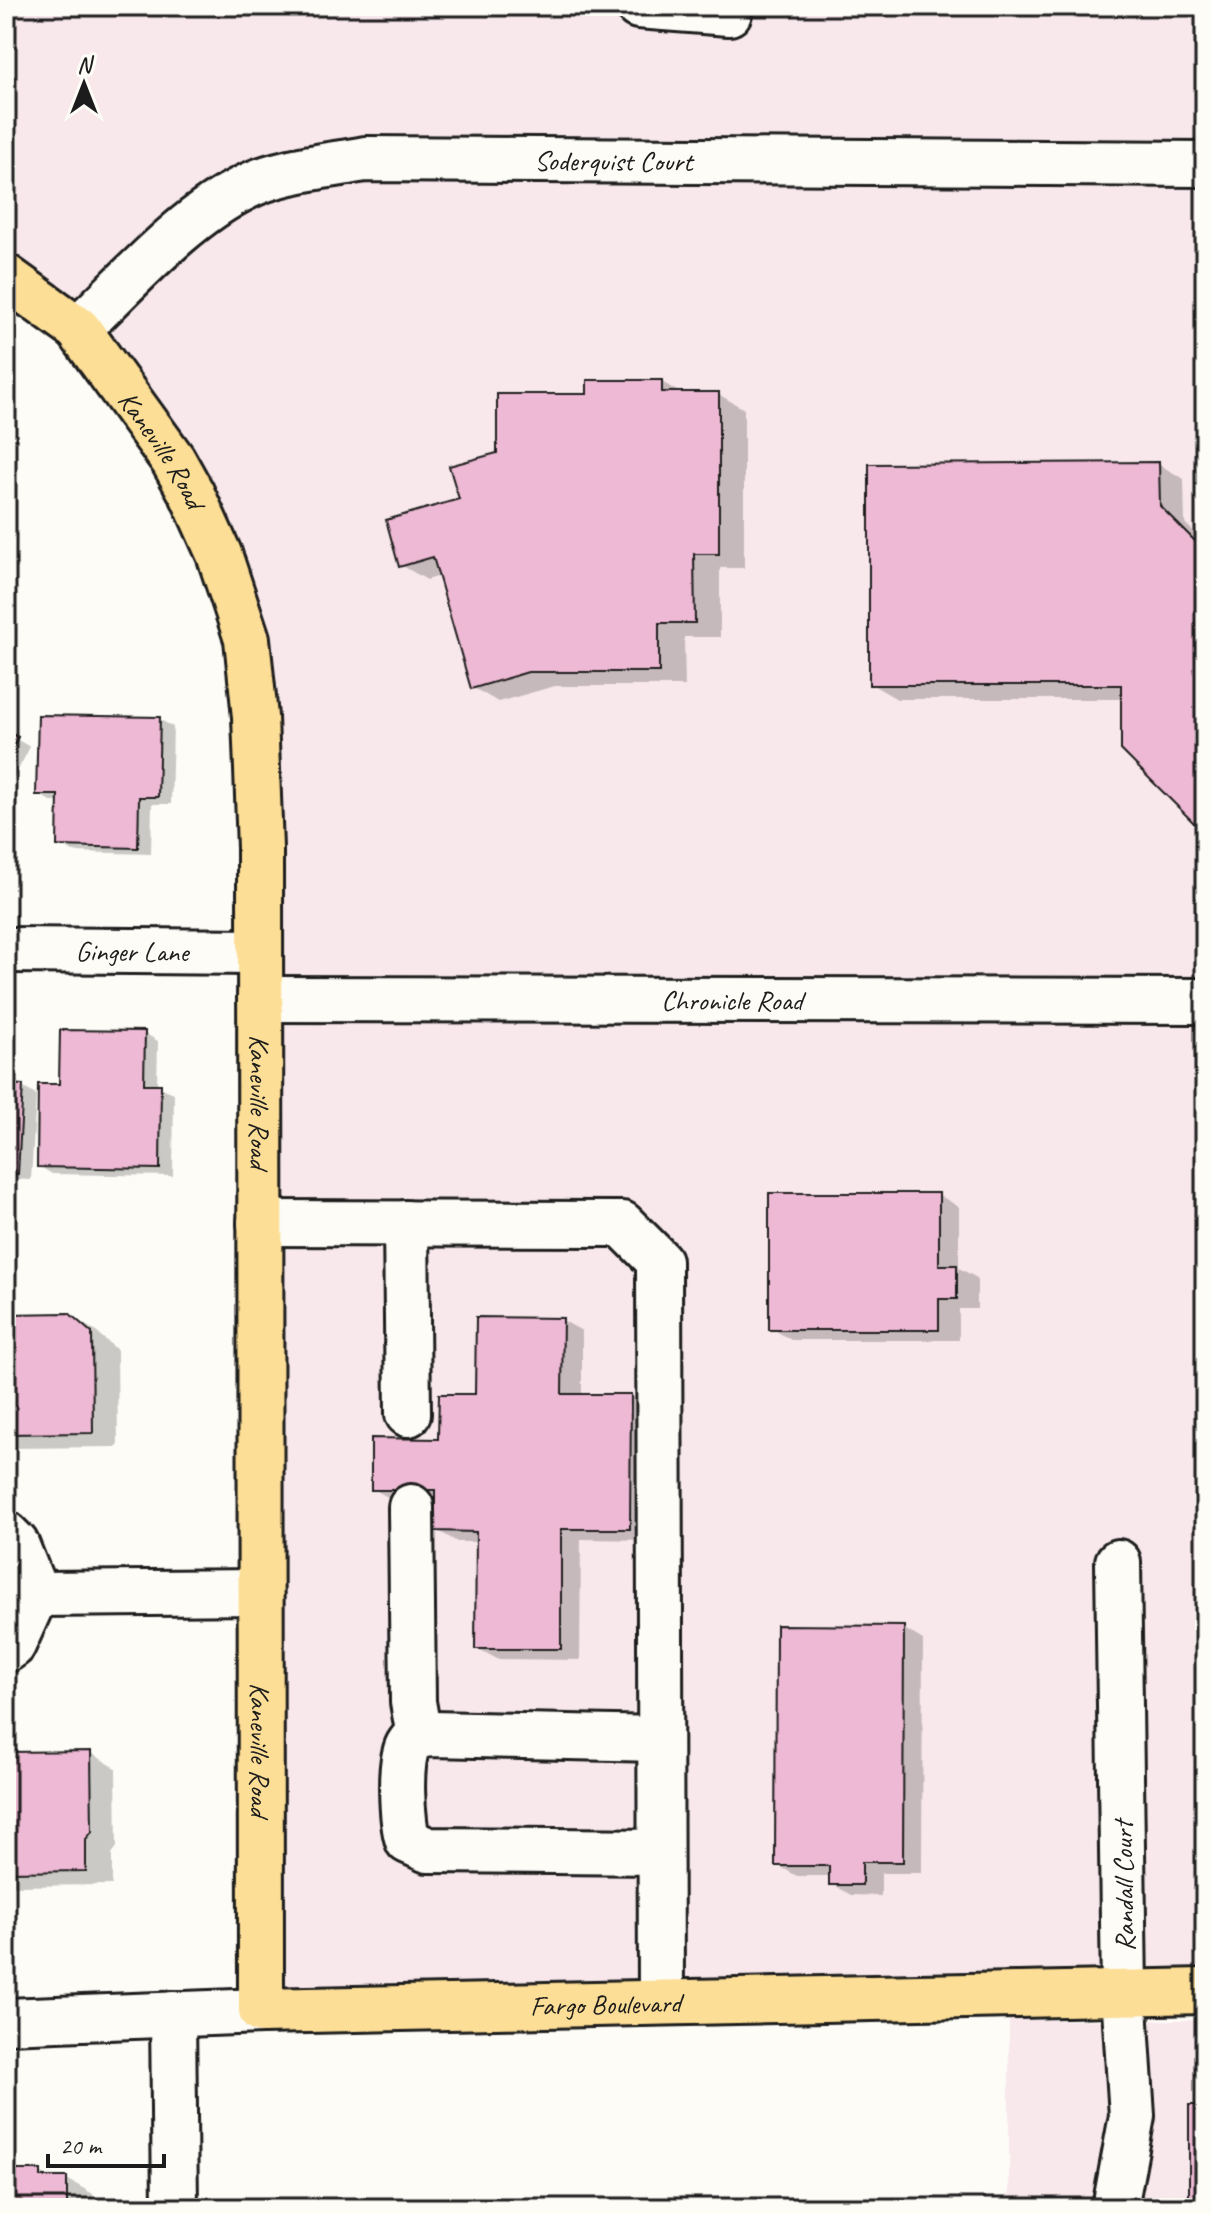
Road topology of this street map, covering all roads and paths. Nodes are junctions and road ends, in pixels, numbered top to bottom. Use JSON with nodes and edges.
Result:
{"nodes":[{"id":1,"x":638,"y":6,"type":"edge"},
{"id":2,"x":729,"y":13,"type":"dead end"},
{"id":3,"x":1205,"y":164,"type":"edge"},
{"id":4,"x":6,"y":277,"type":"edge"},
{"id":5,"x":78,"y":329,"type":"junction"},
{"id":6,"x":6,"y":950,"type":"edge"},
{"id":7,"x":260,"y":952,"type":"junction"},
{"id":8,"x":260,"y":999,"type":"junction"},
{"id":9,"x":1205,"y":1001,"type":"edge"},
{"id":10,"x":260,"y":1223,"type":"junction"},
{"id":11,"x":406,"y":1223,"type":"junction"},
{"id":12,"x":408,"y":1414,"type":"dead end"},
{"id":13,"x":411,"y":1507,"type":"dead end"},
{"id":14,"x":6,"y":1534,"type":"edge"},
{"id":15,"x":1118,"y":1562,"type":"dead end"},
{"id":16,"x":260,"y":1592,"type":"junction"},
{"id":17,"x":36,"y":1594,"type":"junction"},
{"id":18,"x":6,"y":1650,"type":"edge"},
{"id":19,"x":419,"y":1736,"type":"junction"},
{"id":20,"x":660,"y":1739,"type":"junction"},
{"id":21,"x":660,"y":1852,"type":"junction"},
{"id":22,"x":1205,"y":1991,"type":"edge"},
{"id":23,"x":1124,"y":1992,"type":"junction"},
{"id":24,"x":661,"y":2002,"type":"junction"},
{"id":25,"x":261,"y":2011,"type":"junction"},
{"id":26,"x":173,"y":2014,"type":"junction"},
{"id":27,"x":6,"y":2021,"type":"edge"},
{"id":28,"x":175,"y":2208,"type":"edge"},
{"id":29,"x":1115,"y":2208,"type":"edge"}],
"edges":[{"from":1,"to":2,"type":"street"},
{"from":3,"to":5,"type":"street","name":"Soderquist Court"},
{"from":4,"to":5,"type":"main road","name":"Kaneville Road"},
{"from":5,"to":7,"type":"main road","name":"Kaneville Road"},
{"from":6,"to":7,"type":"street","name":"Ginger Lane"},
{"from":7,"to":8,"type":"main road","name":"Kaneville Road"},
{"from":8,"to":9,"type":"street","name":"Chronicle Road"},
{"from":8,"to":10,"type":"main road","name":"Kaneville Road"},
{"from":10,"to":11,"type":"street"},
{"from":10,"to":16,"type":"main road","name":"Kaneville Road"},
{"from":11,"to":12,"type":"street"},
{"from":11,"to":20,"type":"street"},
{"from":13,"to":19,"type":"street"},
{"from":14,"to":17,"type":"street"},
{"from":15,"to":23,"type":"street","name":"Randall Court"},
{"from":16,"to":17,"type":"street"},
{"from":16,"to":25,"type":"main road","name":"Kaneville Road"},
{"from":17,"to":18,"type":"street"},
{"from":19,"to":20,"type":"street"},
{"from":19,"to":21,"type":"street"},
{"from":20,"to":21,"type":"street"},
{"from":21,"to":24,"type":"street"},
{"from":22,"to":23,"type":"main road","name":"Fargo Boulevard"},
{"from":23,"to":24,"type":"main road","name":"Fargo Boulevard"},
{"from":23,"to":29,"type":"street","name":"Randall Court"},
{"from":24,"to":25,"type":"main road","name":"Fargo Boulevard"},
{"from":25,"to":26,"type":"street","name":"Fargo Boulevard"},
{"from":26,"to":27,"type":"street","name":"Fargo Boulevard"},
{"from":26,"to":28,"type":"street"}]}
